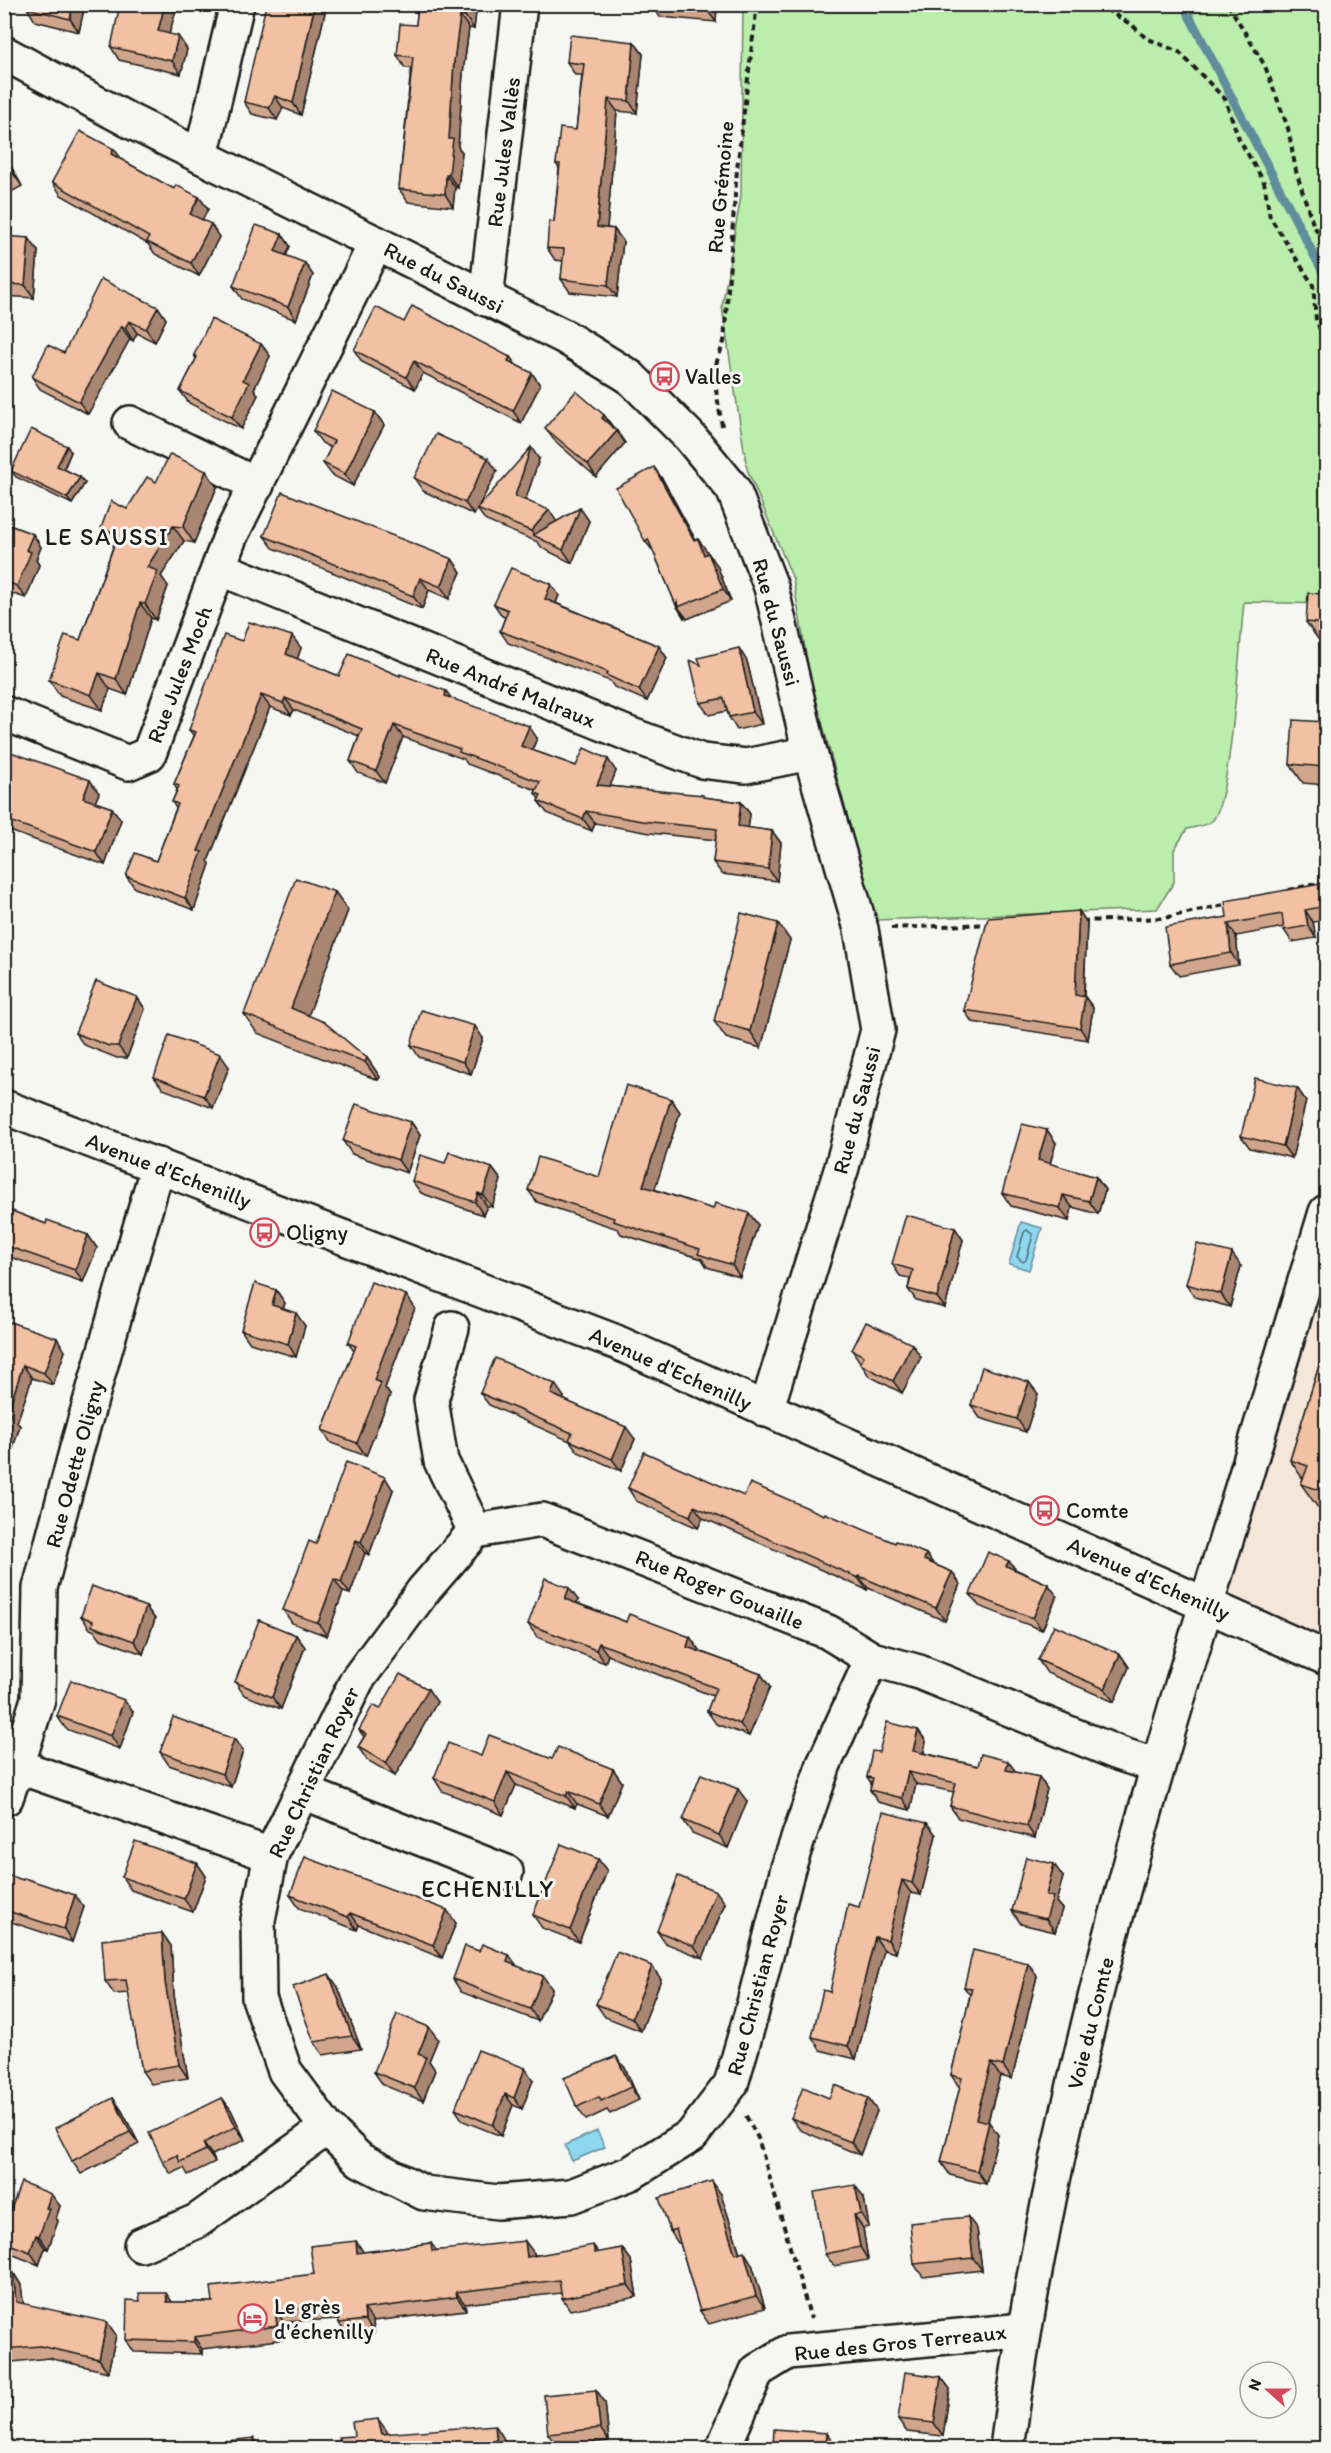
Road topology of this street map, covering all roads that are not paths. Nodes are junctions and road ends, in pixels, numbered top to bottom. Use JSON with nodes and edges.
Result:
{"nodes":[{"id":1,"x":237,"y":4,"type":"edge"},
{"id":2,"x":520,"y":4,"type":"edge"},
{"id":3,"x":4,"y":53,"type":"edge"},
{"id":4,"x":201,"y":156,"type":"junction"},
{"id":5,"x":376,"y":243,"type":"junction"},
{"id":6,"x":486,"y":299,"type":"junction"},
{"id":7,"x":130,"y":423,"type":"dead end"},
{"id":8,"x":257,"y":485,"type":"junction"},
{"id":9,"x":219,"y":568,"type":"junction"},
{"id":10,"x":4,"y":713,"type":"edge"},
{"id":11,"x":810,"y":753,"type":"junction"},
{"id":12,"x":4,"y":1107,"type":"edge"},
{"id":13,"x":158,"y":1165,"type":"junction"},
{"id":14,"x":1326,"y":1212,"type":"edge"},
{"id":15,"x":452,"y":1328,"type":"dead end"},
{"id":16,"x":766,"y":1410,"type":"junction"},
{"id":17,"x":475,"y":1531,"type":"junction"},
{"id":18,"x":1206,"y":1604,"type":"junction"},
{"id":19,"x":1326,"y":1658,"type":"edge"},
{"id":20,"x":873,"y":1659,"type":"junction"},
{"id":21,"x":17,"y":1766,"type":"junction"},
{"id":22,"x":1156,"y":1766,"type":"junction"},
{"id":23,"x":303,"y":1792,"type":"junction"},
{"id":24,"x":6,"y":1798,"type":"dead end"},
{"id":25,"x":271,"y":1855,"type":"junction"},
{"id":26,"x":506,"y":1872,"type":"dead end"},
{"id":27,"x":327,"y":2128,"type":"junction"},
{"id":28,"x":141,"y":2245,"type":"dead end"},
{"id":29,"x":1024,"y":2330,"type":"junction"},
{"id":30,"x":723,"y":2448,"type":"edge"},
{"id":31,"x":1007,"y":2448,"type":"edge"}],
"edges":[{"from":1,"to":4,"type":"street"},
{"from":2,"to":6,"type":"street","name":"Rue Jules Vallès"},
{"from":3,"to":4,"type":"street","name":"Rue du Saussi"},
{"from":4,"to":5,"type":"street","name":"Rue du Saussi"},
{"from":5,"to":6,"type":"street","name":"Rue du Saussi"},
{"from":5,"to":8,"type":"street","name":"Rue Jules Moch"},
{"from":6,"to":11,"type":"street","name":"Rue du Saussi"},
{"from":7,"to":8,"type":"street"},
{"from":8,"to":9,"type":"street","name":"Rue Jules Moch"},
{"from":9,"to":10,"type":"street","name":"Rue Jules Moch"},
{"from":9,"to":11,"type":"street","name":"Rue André Malraux"},
{"from":11,"to":16,"type":"street","name":"Rue du Saussi"},
{"from":12,"to":13,"type":"street","name":"Avenue d'Echenilly"},
{"from":13,"to":16,"type":"street","name":"Avenue d'Echenilly"},
{"from":13,"to":21,"type":"street","name":"Rue Odette Oligny"},
{"from":14,"to":18,"type":"street","name":"Voie du Comte"},
{"from":15,"to":17,"type":"street"},
{"from":16,"to":18,"type":"street","name":"Avenue d'Echenilly"},
{"from":17,"to":20,"type":"street","name":"Rue Roger Gouaille"},
{"from":17,"to":23,"type":"street","name":"Rue Christian Royer"},
{"from":18,"to":19,"type":"street","name":"Avenue d'Echenilly"},
{"from":18,"to":22,"type":"street","name":"Voie du Comte"},
{"from":20,"to":22,"type":"street","name":"Rue Roger Gouaille"},
{"from":20,"to":27,"type":"street","name":"Rue Christian Royer"},
{"from":21,"to":24,"type":"street","name":"Rue Odette Oligny"},
{"from":21,"to":25,"type":"street"},
{"from":22,"to":29,"type":"street","name":"Voie du Comte"},
{"from":23,"to":25,"type":"street","name":"Rue Christian Royer"},
{"from":23,"to":26,"type":"street"},
{"from":25,"to":27,"type":"street","name":"Rue Christian Royer"},
{"from":27,"to":28,"type":"street"},
{"from":29,"to":30,"type":"street","name":"Rue des Gros Terreaux"},
{"from":29,"to":31,"type":"street","name":"Voie du Comte"}]}
